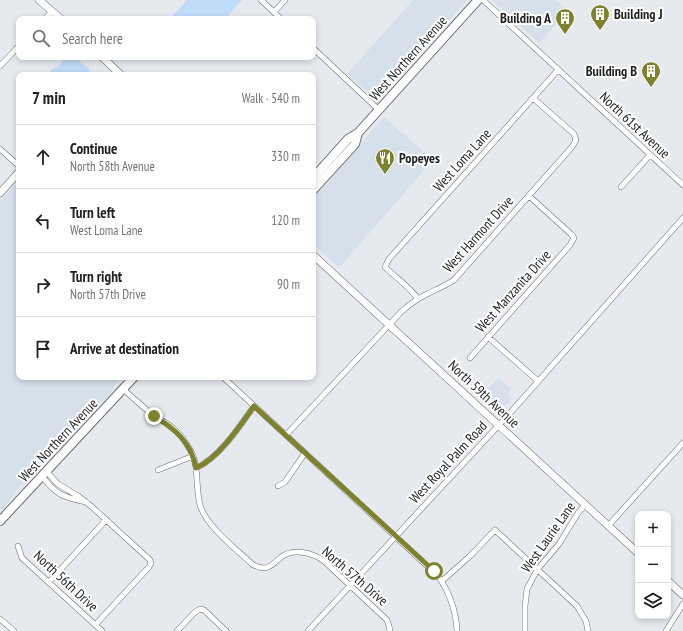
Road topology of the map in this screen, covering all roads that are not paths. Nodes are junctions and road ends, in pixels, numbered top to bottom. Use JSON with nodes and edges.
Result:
{"nodes":[{"id":1,"x":39,"y":0,"type":"edge"},
{"id":2,"x":261,"y":0,"type":"edge"},
{"id":3,"x":285,"y":0,"type":"edge"},
{"id":4,"x":478,"y":0,"type":"edge"},
{"id":5,"x":483,"y":0,"type":"edge"},
{"id":6,"x":52,"y":11,"type":"junction"},
{"id":7,"x":274,"y":12,"type":"junction"},
{"id":8,"x":48,"y":16,"type":"edge"},
{"id":9,"x":58,"y":16,"type":"edge"},
{"id":10,"x":278,"y":16,"type":"edge"},
{"id":11,"x":16,"y":49,"type":"edge"},
{"id":12,"x":316,"y":51,"type":"edge"},
{"id":13,"x":104,"y":60,"type":"edge"},
{"id":14,"x":0,"y":66,"type":"edge"},
{"id":15,"x":558,"y":70,"type":"junction"},
{"id":16,"x":112,"y":72,"type":"edge"},
{"id":17,"x":533,"y":98,"type":"junction"},
{"id":18,"x":379,"y":110,"type":"junction"},
{"id":19,"x":358,"y":134,"type":"junction"},
{"id":20,"x":0,"y":149,"type":"edge"},
{"id":21,"x":650,"y":155,"type":"junction"},
{"id":22,"x":16,"y":163,"type":"edge"},
{"id":23,"x":16,"y":175,"type":"edge"},
{"id":24,"x":316,"y":175,"type":"edge"},
{"id":25,"x":683,"y":185,"type":"edge"},
{"id":26,"x":316,"y":187,"type":"edge"},
{"id":27,"x":621,"y":188,"type":"dead end"},
{"id":28,"x":0,"y":193,"type":"edge"},
{"id":29,"x":529,"y":196,"type":"junction"},
{"id":30,"x":683,"y":218,"type":"edge"},
{"id":31,"x":316,"y":257,"type":"edge"},
{"id":32,"x":418,"y":299,"type":"junction"},
{"id":33,"x":389,"y":324,"type":"junction"},
{"id":34,"x":488,"y":337,"type":"junction"},
{"id":35,"x":470,"y":358,"type":"dead end"},
{"id":36,"x":131,"y":380,"type":"edge"},
{"id":37,"x":226,"y":380,"type":"edge"},
{"id":38,"x":538,"y":381,"type":"junction"},
{"id":39,"x":123,"y":389,"type":"junction"},
{"id":40,"x":254,"y":406,"type":"junction"},
{"id":41,"x":499,"y":425,"type":"junction"},
{"id":42,"x":286,"y":435,"type":"junction"},
{"id":43,"x":683,"y":443,"type":"edge"},
{"id":44,"x":305,"y":453,"type":"junction"},
{"id":45,"x":193,"y":456,"type":"junction"},
{"id":46,"x":196,"y":468,"type":"junction"},
{"id":47,"x":158,"y":470,"type":"dead end"},
{"id":48,"x":44,"y":474,"type":"junction"},
{"id":49,"x":278,"y":486,"type":"dead end"},
{"id":50,"x":585,"y":505,"type":"junction"},
{"id":51,"x":106,"y":520,"type":"junction"},
{"id":52,"x":0,"y":521,"type":"edge"},
{"id":53,"x":608,"y":526,"type":"junction"},
{"id":54,"x":395,"y":536,"type":"junction"},
{"id":55,"x":18,"y":546,"type":"dead end"},
{"id":56,"x":635,"y":550,"type":"edge"},
{"id":57,"x":537,"y":570,"type":"junction"},
{"id":58,"x":442,"y":581,"type":"junction"},
{"id":59,"x":49,"y":582,"type":"junction"},
{"id":60,"x":670,"y":583,"type":"edge"},
{"id":61,"x":350,"y":585,"type":"junction"},
{"id":62,"x":683,"y":595,"type":"edge"},
{"id":63,"x":683,"y":604,"type":"edge"},
{"id":64,"x":0,"y":619,"type":"edge"},
{"id":65,"x":95,"y":625,"type":"junction"},
{"id":66,"x":14,"y":631,"type":"edge"},
{"id":67,"x":102,"y":631,"type":"edge"},
{"id":68,"x":177,"y":631,"type":"edge"},
{"id":69,"x":226,"y":631,"type":"edge"},
{"id":70,"x":308,"y":631,"type":"edge"},
{"id":71,"x":390,"y":631,"type":"edge"},
{"id":72,"x":457,"y":631,"type":"edge"},
{"id":73,"x":525,"y":631,"type":"edge"},
{"id":74,"x":588,"y":631,"type":"edge"},
{"id":75,"x":666,"y":631,"type":"edge"}],
"edges":[{"from":1,"to":6,"type":"main road"},
{"from":2,"to":7,"type":"street"},
{"from":3,"to":7,"type":"street"},
{"from":4,"to":18,"type":"main road","name":"West Northern Avenue"},
{"from":5,"to":15,"type":"street","name":"North 61st Avenue"},
{"from":6,"to":8,"type":"street"},
{"from":6,"to":9,"type":"main road"},
{"from":7,"to":10,"type":"street"},
{"from":11,"to":14,"type":"street"},
{"from":12,"to":18,"type":"street"},
{"from":13,"to":16,"type":"main road"},
{"from":15,"to":17,"type":"street","name":"West Loma Lane"},
{"from":15,"to":21,"type":"street","name":"North 61st Avenue"},
{"from":17,"to":29,"type":"street","name":"West Harmont Drive"},
{"from":17,"to":32,"type":"street","name":"West Loma Lane"},
{"from":18,"to":19,"type":"main road","name":"West Northern Avenue"},
{"from":19,"to":24,"type":"main road","name":"West Northern Avenue"},
{"from":19,"to":26,"type":"main road","name":"West Northern Avenue"},
{"from":20,"to":22,"type":"street"},
{"from":21,"to":25,"type":"street","name":"North 61st Avenue"},
{"from":21,"to":27,"type":"street"},
{"from":23,"to":28,"type":"main road"},
{"from":29,"to":32,"type":"street","name":"West Harmont Drive"},
{"from":29,"to":34,"type":"street","name":"West Manzanita Drive"},
{"from":30,"to":38,"type":"street","name":"West Royal Palm Road"},
{"from":31,"to":33,"type":"main road","name":"North 59th Avenue"},
{"from":32,"to":33,"type":"street","name":"West Harmont Drive"},
{"from":33,"to":41,"type":"main road","name":"North 59th Avenue"},
{"from":33,"to":42,"type":"street","name":"West Harmont Drive"},
{"from":34,"to":35,"type":"street","name":"West Manzanita Drive"},
{"from":34,"to":38,"type":"street"},
{"from":36,"to":39,"type":"main road","name":"West Northern Avenue"},
{"from":37,"to":40,"type":"street"},
{"from":38,"to":41,"type":"street","name":"West Royal Palm Road"},
{"from":39,"to":45,"type":"street","name":"North 57th Drive"},
{"from":39,"to":48,"type":"main road","name":"West Northern Avenue"},
{"from":40,"to":42,"type":"street"},
{"from":40,"to":46,"type":"street"},
{"from":41,"to":50,"type":"main road","name":"North 59th Avenue"},
{"from":41,"to":54,"type":"street","name":"West Royal Palm Road"},
{"from":42,"to":44,"type":"street"},
{"from":43,"to":53,"type":"street"},
{"from":44,"to":49,"type":"street"},
{"from":44,"to":54,"type":"street"},
{"from":45,"to":46,"type":"street","name":"North 57th Drive"},
{"from":45,"to":47,"type":"street"},
{"from":46,"to":61,"type":"street","name":"North 57th Drive"},
{"from":48,"to":51,"type":"street"},
{"from":48,"to":52,"type":"main road","name":"West Northern Avenue"},
{"from":50,"to":53,"type":"main road","name":"North 59th Avenue"},
{"from":50,"to":57,"type":"street","name":"West Laurie Lane"},
{"from":51,"to":59,"type":"street"},
{"from":51,"to":65,"type":"street"},
{"from":53,"to":56,"type":"main road","name":"North 59th Avenue"},
{"from":54,"to":58,"type":"street"},
{"from":54,"to":61,"type":"street","name":"West Royal Palm Road"},
{"from":55,"to":59,"type":"street","name":"North 56th Drive"},
{"from":57,"to":58,"type":"street"},
{"from":57,"to":73,"type":"street","name":"West Laurie Lane"},
{"from":57,"to":74,"type":"street"},
{"from":58,"to":72,"type":"street"},
{"from":59,"to":65,"type":"street","name":"North 56th Drive"},
{"from":60,"to":62,"type":"main road"},
{"from":61,"to":70,"type":"street","name":"West Royal Palm Road"},
{"from":61,"to":71,"type":"street","name":"North 57th Drive"},
{"from":63,"to":75,"type":"street"},
{"from":64,"to":66,"type":"street"},
{"from":65,"to":67,"type":"street","name":"North 56th Drive"},
{"from":68,"to":69,"type":"street"}]}
